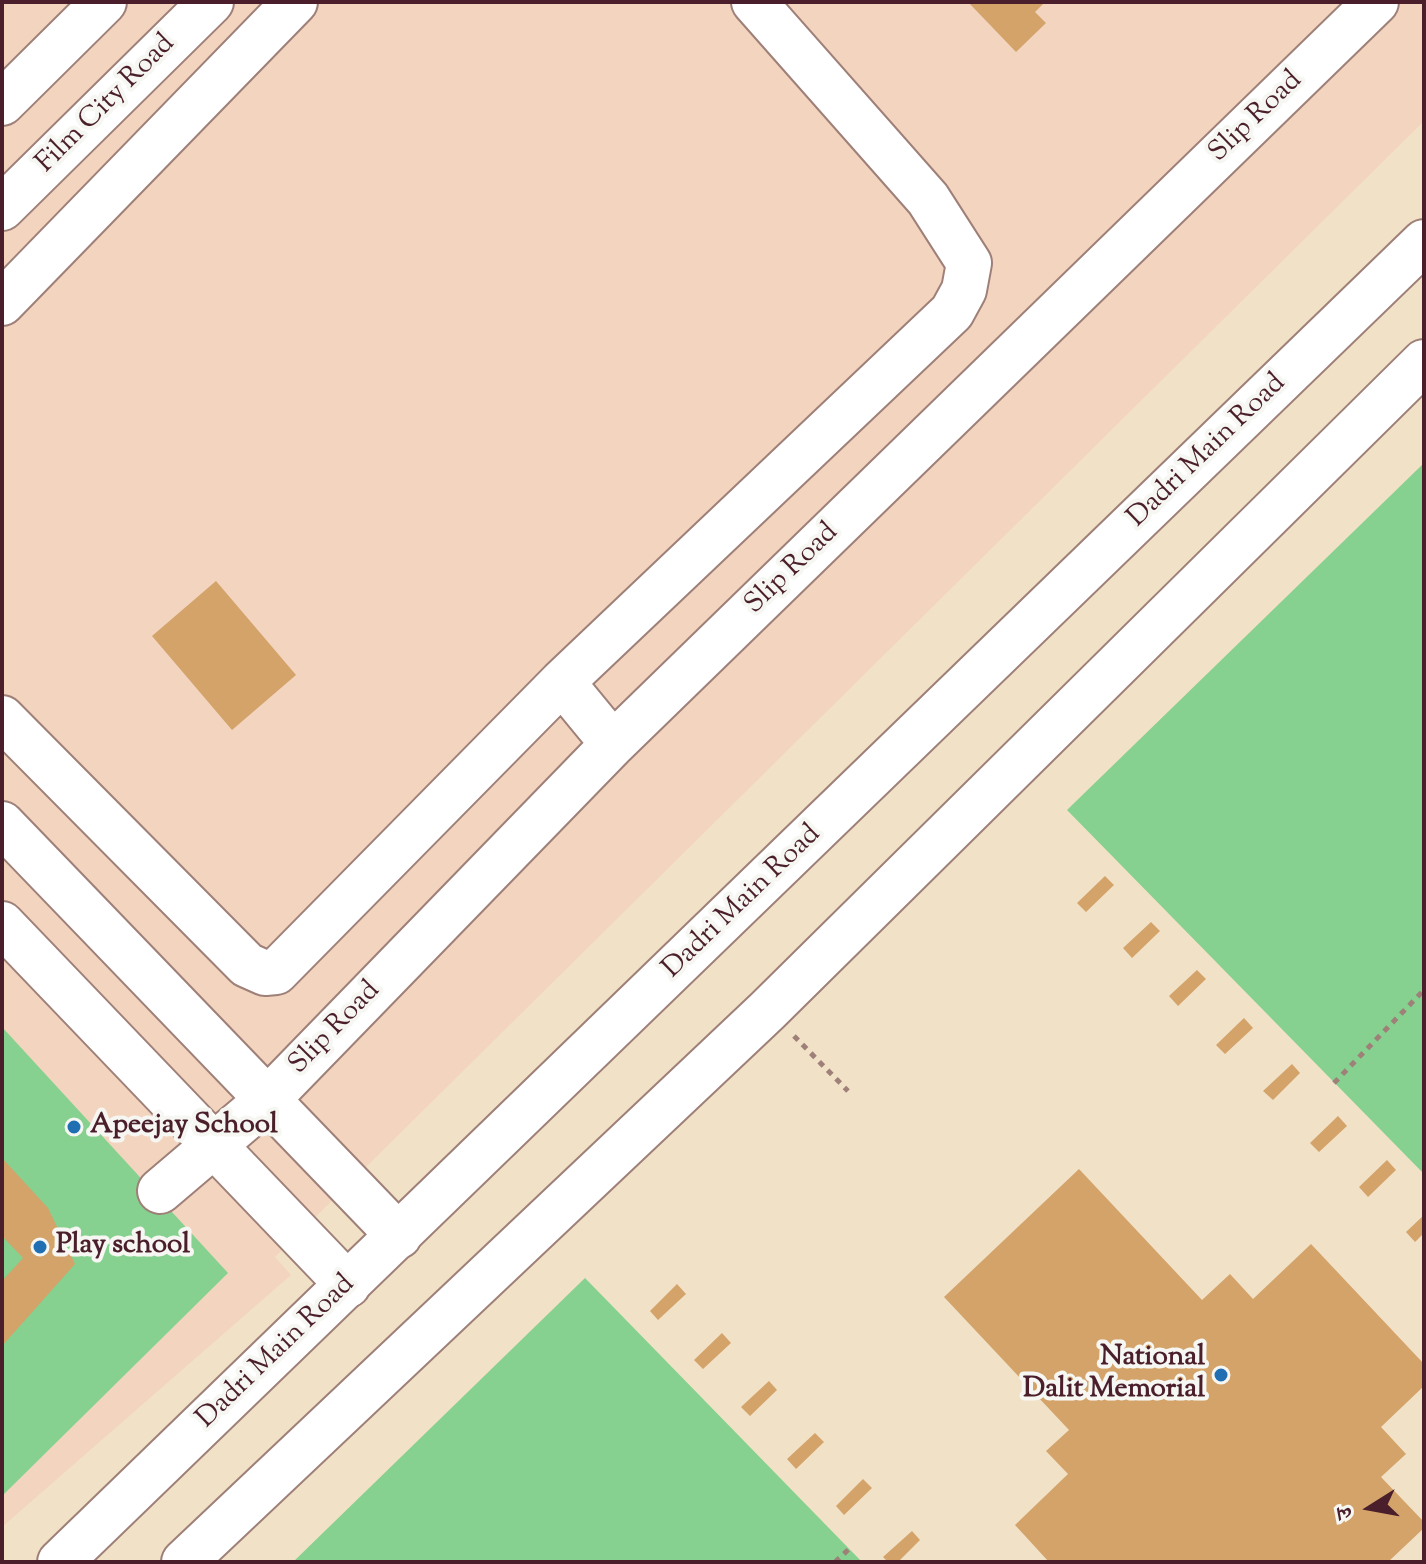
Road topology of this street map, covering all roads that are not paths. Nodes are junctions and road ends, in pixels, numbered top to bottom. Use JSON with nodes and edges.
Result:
{"nodes":[{"id":1,"x":104,"y":2,"type":"edge"},
{"id":2,"x":211,"y":2,"type":"edge"},
{"id":3,"x":295,"y":2,"type":"edge"},
{"id":4,"x":754,"y":2,"type":"edge"},
{"id":5,"x":1353,"y":10,"type":"edge"},
{"id":6,"x":2,"y":103,"type":"edge"},
{"id":7,"x":2,"y":208,"type":"edge"},
{"id":8,"x":1424,"y":242,"type":"edge"},
{"id":9,"x":2,"y":303,"type":"edge"},
{"id":10,"x":1424,"y":362,"type":"edge"},
{"id":11,"x":562,"y":682,"type":"junction"},
{"id":12,"x":2,"y":718,"type":"edge"},
{"id":13,"x":613,"y":744,"type":"junction"},
{"id":14,"x":2,"y":824,"type":"edge"},
{"id":15,"x":2,"y":924,"type":"edge"},
{"id":16,"x":267,"y":1100,"type":"junction"},
{"id":17,"x":216,"y":1144,"type":"junction"},
{"id":18,"x":160,"y":1191,"type":"dead end"},
{"id":19,"x":399,"y":1236,"type":"junction"},
{"id":20,"x":348,"y":1285,"type":"junction"},
{"id":21,"x":60,"y":1562,"type":"edge"},
{"id":22,"x":184,"y":1562,"type":"edge"}],
"edges":[{"from":1,"to":6,"type":"main road"},
{"from":2,"to":7,"type":"main road","name":"Film City Road"},
{"from":3,"to":9,"type":"main road"},
{"from":4,"to":11,"type":"main road"},
{"from":5,"to":13,"type":"main road","name":"Slip Road"},
{"from":8,"to":19,"type":"main road","name":"Dadri Main Road"},
{"from":10,"to":22,"type":"main road"},
{"from":11,"to":12,"type":"main road"},
{"from":11,"to":13,"type":"main road"},
{"from":13,"to":16,"type":"main road","name":"Slip Road"},
{"from":14,"to":16,"type":"main road"},
{"from":15,"to":17,"type":"main road"},
{"from":16,"to":17,"type":"main road","name":"Slip Road"},
{"from":16,"to":19,"type":"main road"},
{"from":17,"to":18,"type":"main road","name":"Slip Road"},
{"from":17,"to":20,"type":"main road"},
{"from":19,"to":20,"type":"main road","name":"Dadri Main Road"},
{"from":20,"to":21,"type":"main road","name":"Dadri Main Road"}]}
